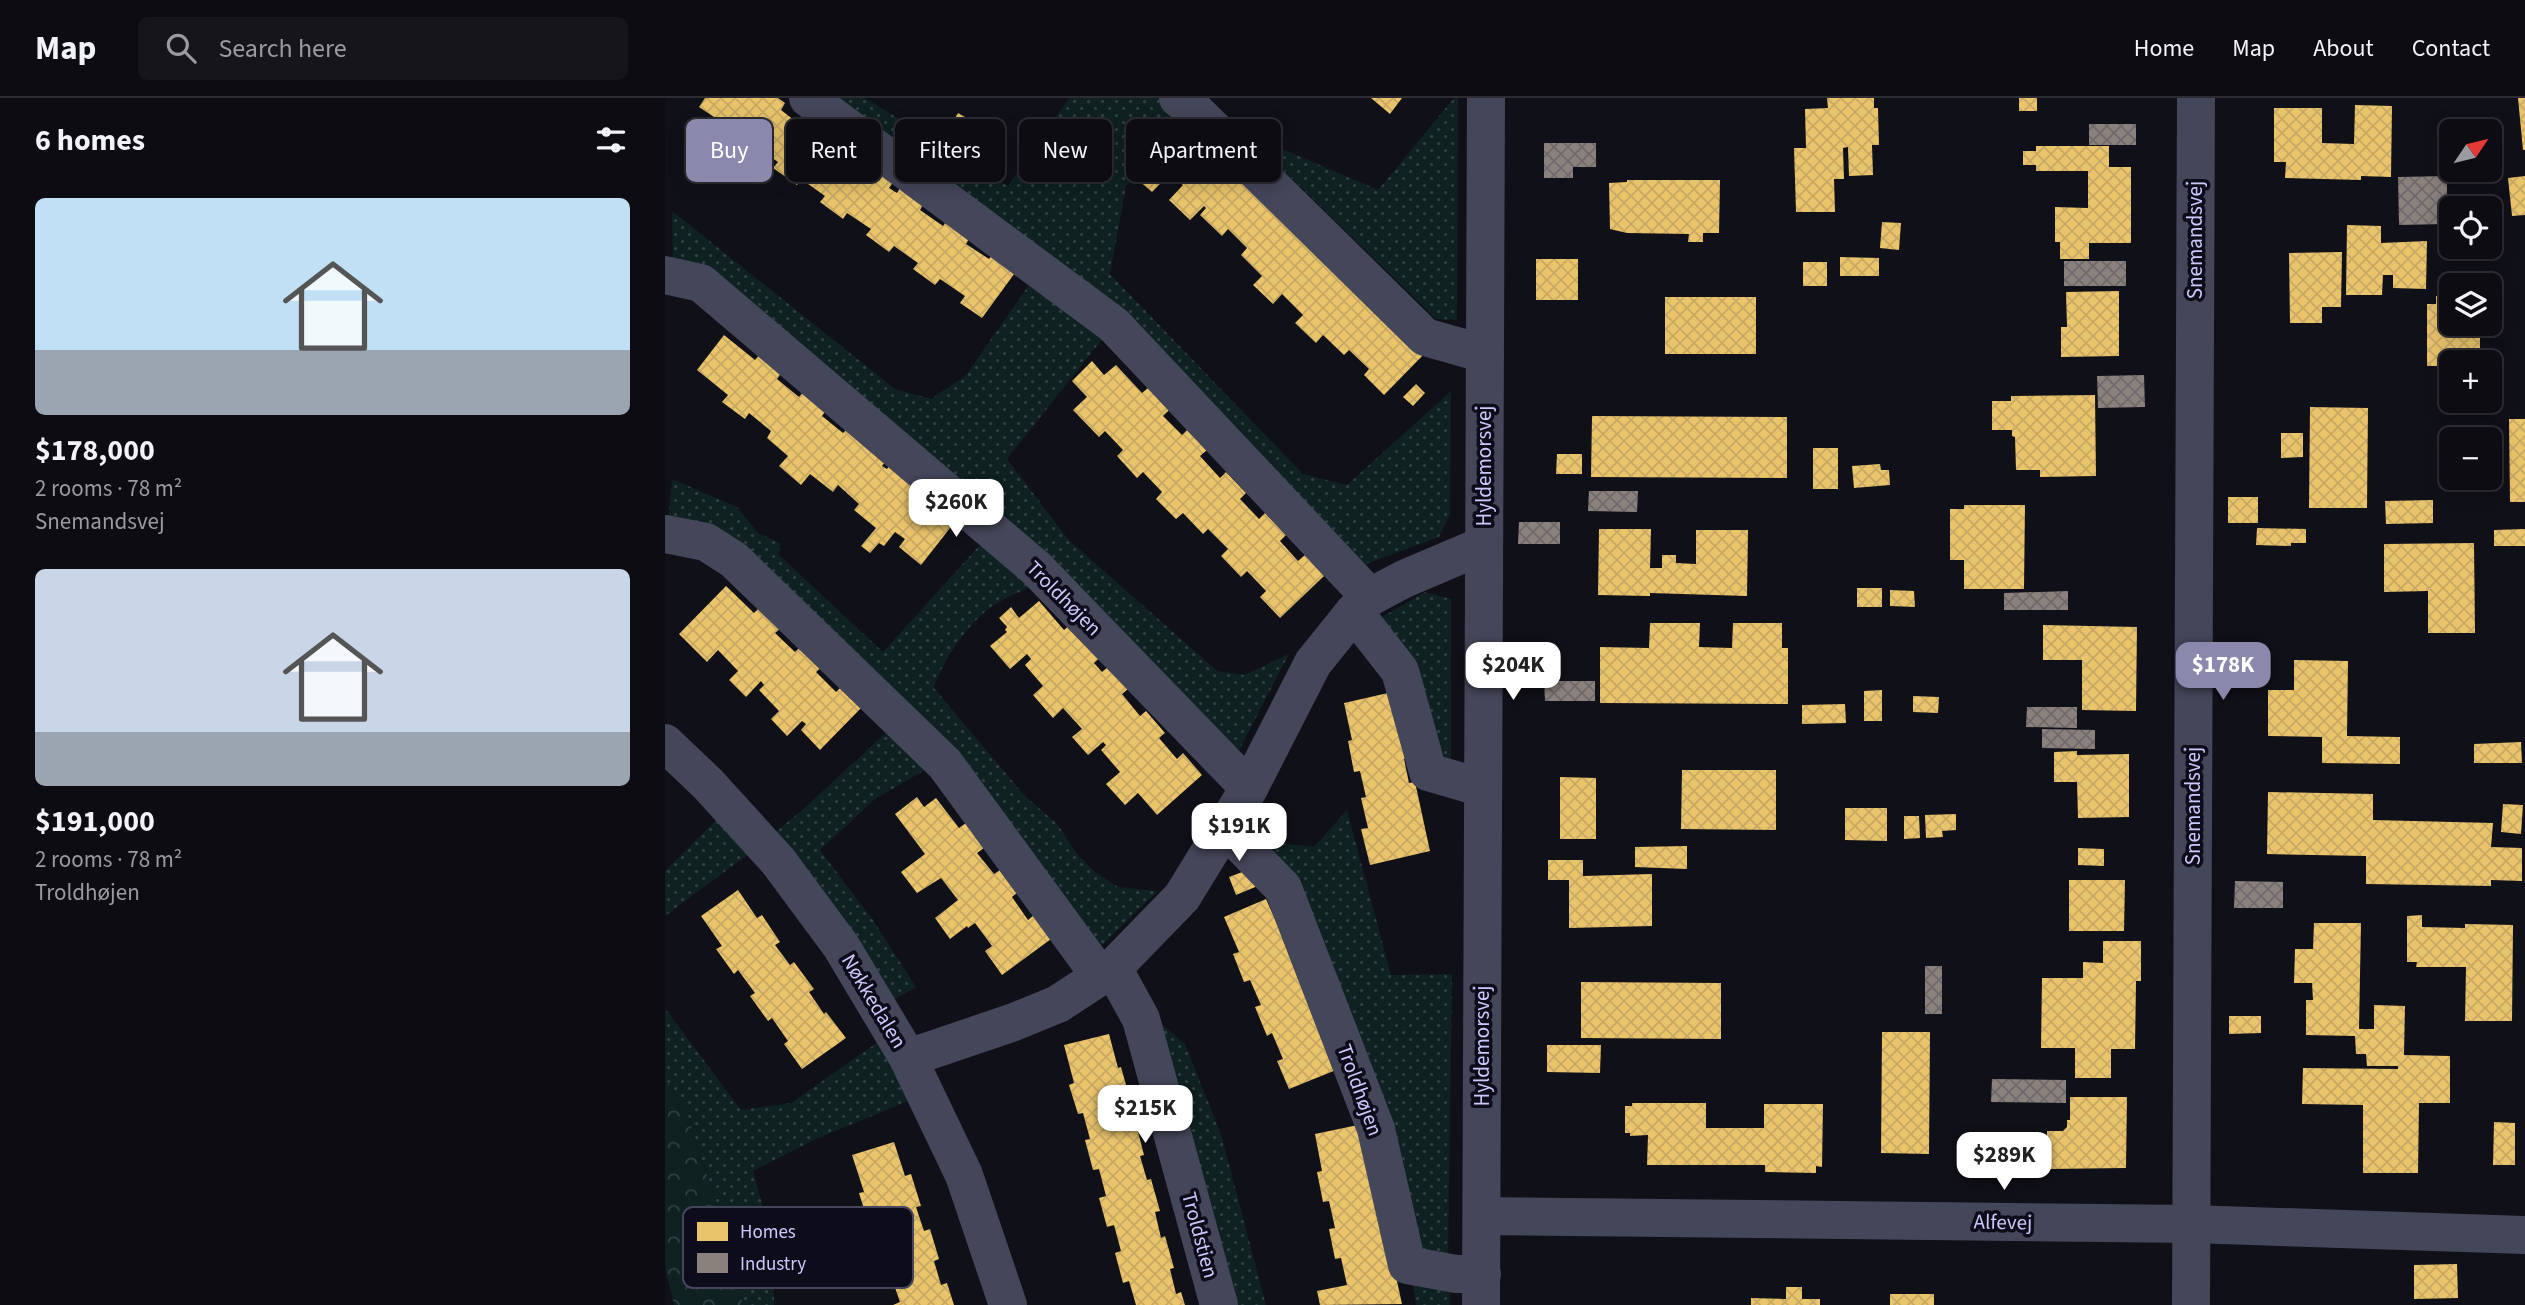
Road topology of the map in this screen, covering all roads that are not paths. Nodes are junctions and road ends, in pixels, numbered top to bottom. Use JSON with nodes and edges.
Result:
{"nodes":[{"id":1,"x":809,"y":98,"type":"edge"},
{"id":2,"x":1178,"y":98,"type":"edge"},
{"id":3,"x":1486,"y":98,"type":"edge"},
{"id":4,"x":2196,"y":98,"type":"edge"},
{"id":5,"x":665,"y":275,"type":"edge"},
{"id":6,"x":1485,"y":354,"type":"junction"},
{"id":7,"x":665,"y":534,"type":"edge"},
{"id":8,"x":1484,"y":545,"type":"junction"},
{"id":9,"x":1361,"y":605,"type":"junction"},
{"id":10,"x":665,"y":743,"type":"edge"},
{"id":11,"x":1249,"y":788,"type":"junction"},
{"id":12,"x":1483,"y":788,"type":"junction"},
{"id":13,"x":1225,"y":828,"type":"junction"},
{"id":14,"x":1107,"y":972,"type":"junction"},
{"id":15,"x":908,"y":1058,"type":"junction"},
{"id":16,"x":1482,"y":1216,"type":"junction"},
{"id":17,"x":2191,"y":1224,"type":"junction"},
{"id":18,"x":2525,"y":1235,"type":"edge"},
{"id":19,"x":1482,"y":1290,"type":"edge"},
{"id":20,"x":1009,"y":1305,"type":"edge"},
{"id":21,"x":1219,"y":1305,"type":"edge"},
{"id":22,"x":2191,"y":1305,"type":"edge"}],
"edges":[{"from":1,"to":9,"type":"street"},
{"from":2,"to":6,"type":"street"},
{"from":3,"to":6,"type":"street","name":"Hyldemorsvej"},
{"from":4,"to":17,"type":"street","name":"Snemandsvej"},
{"from":5,"to":11,"type":"street","name":"Troldhøjen"},
{"from":6,"to":8,"type":"street","name":"Hyldemorsvej"},
{"from":7,"to":14,"type":"street"},
{"from":8,"to":9,"type":"street"},
{"from":8,"to":12,"type":"street","name":"Hyldemorsvej"},
{"from":9,"to":11,"type":"street"},
{"from":9,"to":12,"type":"street"},
{"from":10,"to":15,"type":"street","name":"Nøkkedalen"},
{"from":11,"to":13,"type":"street"},
{"from":12,"to":16,"type":"street","name":"Hyldemorsvej"},
{"from":13,"to":14,"type":"street"},
{"from":13,"to":19,"type":"street","name":"Troldhøjen"},
{"from":14,"to":15,"type":"street"},
{"from":14,"to":21,"type":"street","name":"Troldstien"},
{"from":15,"to":20,"type":"street","name":"Nøkkedalen"},
{"from":16,"to":17,"type":"street","name":"Alfevej"},
{"from":16,"to":19,"type":"street","name":"Hyldemorsvej"},
{"from":17,"to":18,"type":"street","name":"Alfevej"},
{"from":17,"to":22,"type":"street","name":"Snemandsvej"}]}
